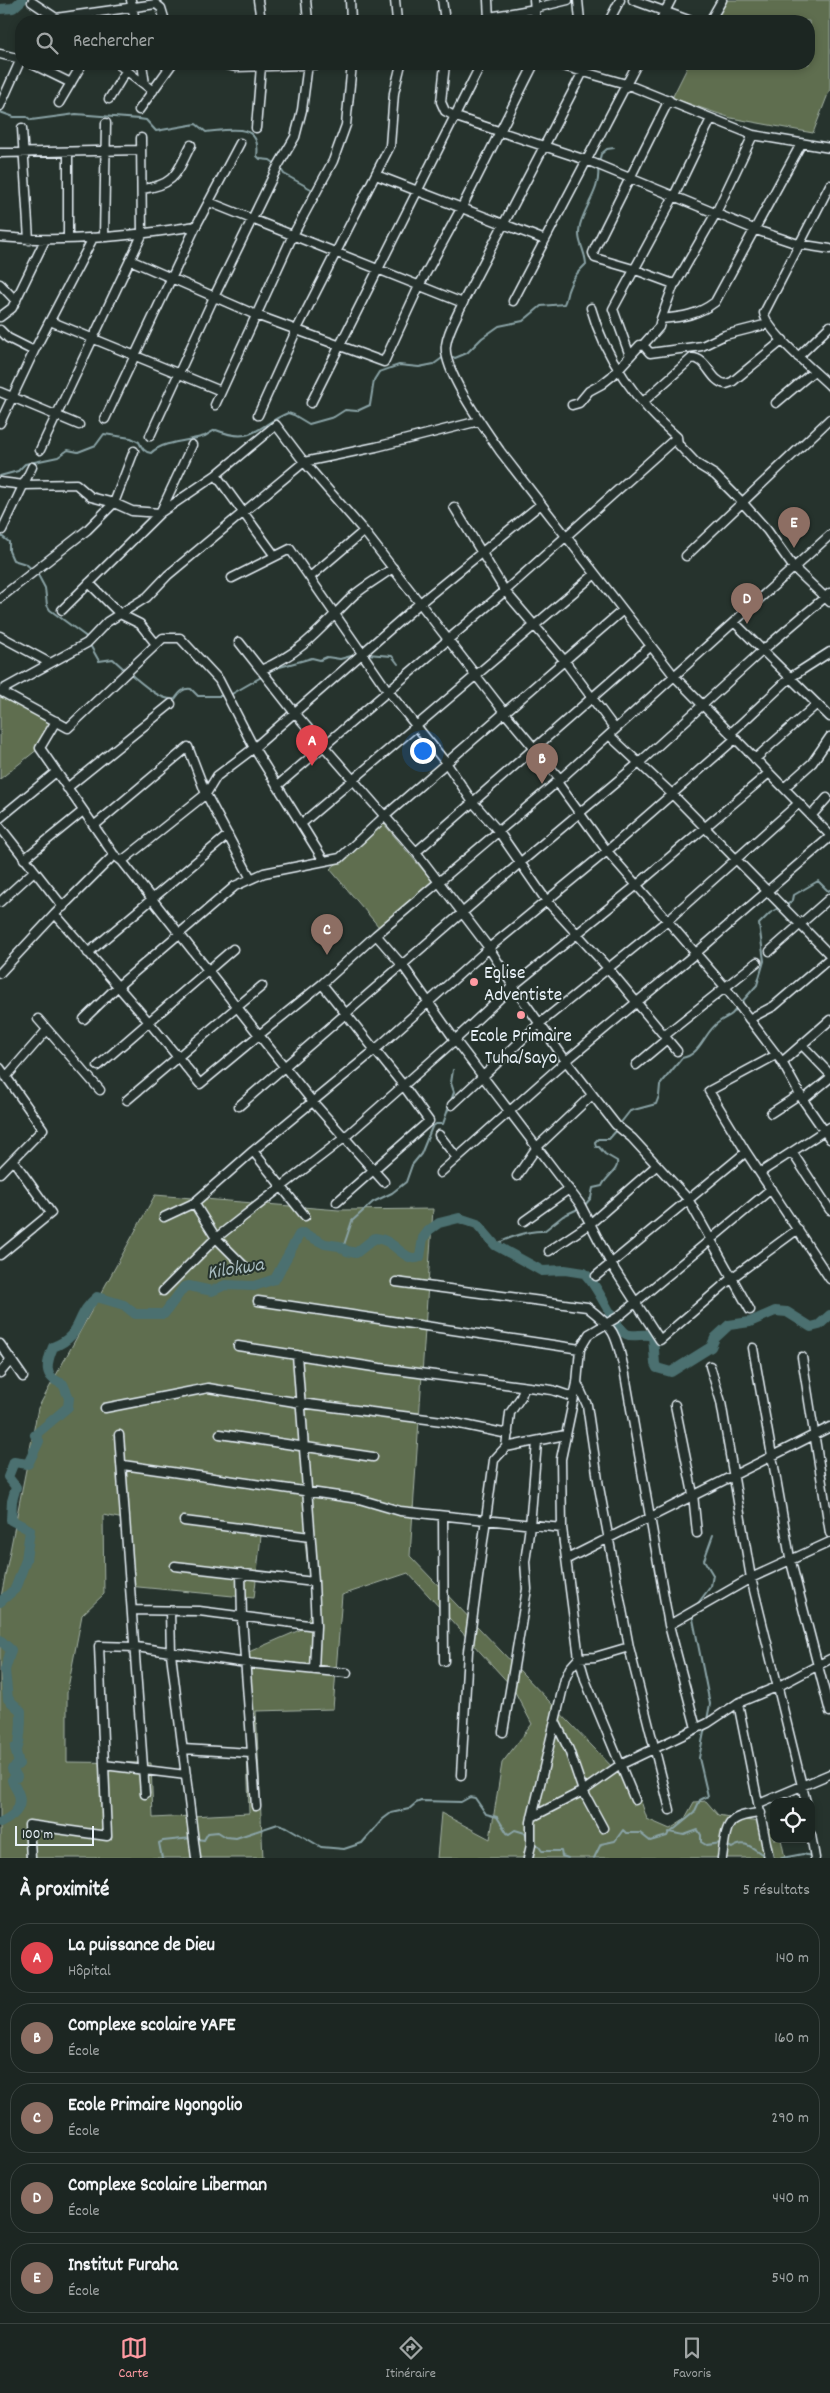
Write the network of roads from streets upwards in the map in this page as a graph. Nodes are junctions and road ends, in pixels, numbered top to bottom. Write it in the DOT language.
graph roads {
  1 [pos="258,0"];
  2 [pos="306,0"];
  3 [pos="350,0"];
  4 [pos="395,0"];
  5 [pos="442,0"];
  6 [pos="488,0"];
  7 [pos="568,0"];
  8 [pos="578,0"];
  9 [pos="620,0"];
  10 [pos="634,0"];
  11 [pos="672,0"];
  12 [pos="722,0"];
  13 [pos="32,2"];
  14 [pos="132,4"];
  15 [pos="534,6"];
  16 [pos="666,11"];
  17 [pos="50,15"];
  18 [pos="80,15"];
  19 [pos="163,15"];
  20 [pos="260,15"];
  21 [pos="307,15"];
  22 [pos="351,15"];
  23 [pos="396,15"];
  24 [pos="444,15"];
  25 [pos="489,15"];
  26 [pos="503,15"];
  27 [pos="579,15"];
  28 [pos="612,15"];
  29 [pos="664,15"];
  30 [pos="676,15"];
  31 [pos="713,15"];
  32 [pos="0,54"];
  33 [pos="15,58"];
  34 [pos="16,70"];
  35 [pos="44,70"];
  36 [pos="79,70"];
  37 [pos="143,70"];
  38 [pos="168,70"];
  39 [pos="261,70"];
  40 [pos="307,70"];
  41 [pos="351,70"];
  42 [pos="400,70"];
  43 [pos="445,70"];
  44 [pos="478,70"];
  45 [pos="531,70"];
  46 [pos="583,70"];
  47 [pos="594,70"];
  48 [pos="634,70"];
  49 [pos="126,71"];
  50 [pos="71,83"];
  51 [pos="145,84"];
  52 [pos="626,84"];
  53 [pos="154,91"];
  54 [pos="109,99"];
  55 [pos="669,100"];
  56 [pos="59,102"];
  57 [pos="0,106"];
  58 [pos="139,110"];
  59 [pos="456,116"];
  60 [pos="711,119"];
  61 [pos="106,123"];
  62 [pos="22,128"];
  63 [pos="256,128"];
  64 [pos="499,131"];
  65 [pos="753,134"];
  66 [pos="141,138"];
  67 [pos="191,144"];
  68 [pos="240,144"];
  69 [pos="801,144"];
  70 [pos="543,146"];
  71 [pos="830,148"];
  72 [pos="141,150"];
  73 [pos="105,151"];
  74 [pos="68,152"];
  75 [pos="0,153"];
  76 [pos="24,153"];
  77 [pos="586,160"];
  78 [pos="376,175"];
  79 [pos="629,179"];
  80 [pos="830,185"];
  81 [pos="142,189"];
  82 [pos="417,192"];
  83 [pos="673,198"];
  84 [pos="209,202"];
  85 [pos="462,207"];
  86 [pos="716,213"];
  87 [pos="254,218"];
  88 [pos="504,224"];
  89 [pos="196,226"];
  90 [pos="756,230"];
  91 [pos="142,234"];
  92 [pos="293,235"];
  93 [pos="0,237"];
  94 [pos="104,237"];
  95 [pos="68,238"];
  96 [pos="93,238"];
  97 [pos="29,240"];
  98 [pos="45,240"];
  99 [pos="545,240"];
  100 [pos="798,244"];
  101 [pos="830,249"];
  102 [pos="336,252"];
  103 [pos="130,260"];
  104 [pos="379,268"];
  105 [pos="633,269"];
  106 [pos="172,280"];
  107 [pos="0,284"];
  108 [pos="420,284"];
  109 [pos="674,284"];
  110 [pos="214,297"];
  111 [pos="16,301"];
  112 [pos="513,301"];
  113 [pos="463,303"];
  114 [pos="591,308"];
  115 [pos="256,315"];
  116 [pos="0,317"];
  117 [pos="661,319"];
  118 [pos="50,321"];
  119 [pos="768,324"];
  120 [pos="830,326"];
  121 [pos="0,330"];
  122 [pos="296,331"];
  123 [pos="8,338"];
  124 [pos="94,339"];
  125 [pos="783,340"];
  126 [pos="0,344"];
  127 [pos="643,345"];
  128 [pos="340,346"];
  129 [pos="34,351"];
  130 [pos="630,356"];
  131 [pos="135,357"];
  132 [pos="798,357"];
  133 [pos="617,370"];
  134 [pos="814,371"];
  135 [pos="177,374"];
  136 [pos="828,382"];
  137 [pos="221,391"];
  138 [pos="0,392"];
  139 [pos="12,398"];
  140 [pos="644,402"];
  141 [pos="311,403"];
  142 [pos="776,403"];
  143 [pos="215,405"];
  144 [pos="572,405"];
  145 [pos="258,415"];
  146 [pos="55,416"];
  147 [pos="105,419"];
  148 [pos="830,419"];
  149 [pos="479,421"];
  150 [pos="0,423"];
  151 [pos="79,425"];
  152 [pos="150,436"];
  153 [pos="677,437"];
  154 [pos="192,445"];
  155 [pos="40,450"];
  156 [pos="134,451"];
  157 [pos="304,462"];
  158 [pos="32,467"];
  159 [pos="216,475"];
  160 [pos="0,482"];
  161 [pos="24,485"];
  162 [pos="742,501"];
  163 [pos="114,503"];
  164 [pos="541,504"];
  165 [pos="454,507"];
  166 [pos="244,512"];
  167 [pos="160,513"];
  168 [pos="2,530"];
  169 [pos="364,530"];
  170 [pos="830,535"];
  171 [pos="567,537"];
  172 [pos="480,552"];
  173 [pos="275,556"];
  174 [pos="686,556"];
  175 [pos="392,568"];
  176 [pos="794,568"];
  177 [pos="595,574"];
  178 [pos="310,577"];
  179 [pos="232,578"];
  180 [pos="89,583"];
  181 [pos="505,591"];
  182 [pos="0,598"];
  183 [pos="828,598"];
  184 [pos="420,603"];
  185 [pos="62,610"];
  186 [pos="623,610"];
  187 [pos="120,614"];
  188 [pos="335,615"];
  189 [pos="735,623"];
  190 [pos="535,625"];
  191 [pos="0,636"];
  192 [pos="449,639"];
  193 [pos="239,642"];
  194 [pos="156,644"];
  195 [pos="652,646"];
  196 [pos="763,650"];
  197 [pos="830,652"];
  198 [pos="362,653"];
  199 [pos="564,660"];
  200 [pos="50,664"];
  201 [pos="263,673"];
  202 [pos="475,674"];
  203 [pos="675,677"];
  204 [pos="791,677"];
  205 [pos="0,691"];
  206 [pos="388,692"];
  207 [pos="592,699"];
  208 [pos="171,704"];
  209 [pos="817,704"];
  210 [pos="702,707"];
  211 [pos="294,712"];
  212 [pos="505,713"];
  213 [pos="830,717"];
  214 [pos="56,721"];
  215 [pos="416,727"];
  216 [pos="615,729"];
  217 [pos="609,735"];
  218 [pos="733,736"];
  219 [pos="830,737"];
  220 [pos="324,745"];
  221 [pos="534,747"];
  222 [pos="254,748"];
  223 [pos="755,759"];
  224 [pos="447,764"];
  225 [pos="639,764"];
  226 [pos="56,772"];
  227 [pos="769,773"];
  228 [pos="355,780"];
  229 [pos="559,781"];
  230 [pos="277,786"];
  231 [pos="67,788"];
  232 [pos="784,788"];
  233 [pos="206,794"];
  234 [pos="672,795"];
  235 [pos="827,798"];
  236 [pos="472,801"];
  237 [pos="799,804"];
  238 [pos="82,812"];
  239 [pos="581,814"];
  240 [pos="385,816"];
  241 [pos="811,816"];
  242 [pos="0,818"];
  243 [pos="301,824"];
  244 [pos="95,826"];
  245 [pos="0,827"];
  246 [pos="704,827"];
  247 [pos="499,832"];
  248 [pos="228,835"];
  249 [pos="830,836"];
  250 [pos="607,851"];
  251 [pos="416,852"];
  252 [pos="114,855"];
  253 [pos="24,859"];
  254 [pos="736,860"];
  255 [pos="122,861"];
  256 [pos="324,861"];
  257 [pos="521,862"];
  258 [pos="33,872"];
  259 [pos="250,877"];
  260 [pos="440,883"];
  261 [pos="637,885"];
  262 [pos="768,891"];
  263 [pos="830,898"];
  264 [pos="152,899"];
  265 [pos="546,900"];
  266 [pos="0,902"];
  267 [pos="62,907"];
  268 [pos="55,914"];
  269 [pos="463,914"];
  270 [pos="668,920"];
  271 [pos="800,927"];
  272 [pos="180,933"];
  273 [pos="577,933"];
  274 [pos="376,935"];
  275 [pos="489,948"];
  276 [pos="233,949"];
  277 [pos="770,951"];
  278 [pos="88,953"];
  279 [pos="696,954"];
  280 [pos="830,956"];
  281 [pos="757,962"];
  282 [pos="402,966"];
  283 [pos="608,968"];
  284 [pos="207,970"];
  285 [pos="0,973"];
  286 [pos="322,984"];
  287 [pos="262,986"];
  288 [pos="513,986"];
  289 [pos="117,987"];
  290 [pos="725,987"];
  291 [pos="430,1002"];
  292 [pos="637,1003"];
  293 [pos="236,1006"];
  294 [pos="345,1014"];
  295 [pos="38,1019"];
  296 [pos="84,1019"];
  297 [pos="749,1019"];
  298 [pos="830,1020"];
  299 [pos="148,1021"];
  300 [pos="539,1024"];
  301 [pos="47,1030"];
  302 [pos="259,1035"];
  303 [pos="665,1037"];
  304 [pos="455,1040"];
  305 [pos="802,1045"];
  306 [pos="375,1050"];
  307 [pos="677,1051"];
  308 [pos="776,1055"];
  309 [pos="177,1056"];
  310 [pos="566,1061"];
  311 [pos="782,1062"];
  312 [pos="636,1065"];
  313 [pos="98,1066"];
  314 [pos="286,1066"];
  315 [pos="0,1068"];
  316 [pos="830,1076"];
  317 [pos="6,1077"];
  318 [pos="484,1077"];
  319 [pos="403,1085"];
  320 [pos="100,1090"];
  321 [pos="592,1094"];
  322 [pos="801,1097"];
  323 [pos="127,1100"];
  324 [pos="312,1101"];
  325 [pos="452,1105"];
  326 [pos="239,1106"];
  327 [pos="510,1111"];
  328 [pos="770,1113"];
  329 [pos="828,1129"];
  330 [pos="438,1135"];
  331 [pos="344,1138"];
  332 [pos="830,1138"];
  333 [pos="537,1147"];
  334 [pos="253,1151"];
  335 [pos="746,1152"];
  336 [pos="792,1152"];
  337 [pos="457,1158"];
  338 [pos="12,1160"];
  339 [pos="656,1166"];
  340 [pos="372,1170"];
  341 [pos="761,1172"];
  342 [pos="0,1173"];
  343 [pos="440,1173"];
  344 [pos="517,1176"];
  345 [pos="384,1182"];
  346 [pos="280,1186"];
  347 [pos="569,1189"];
  348 [pos="771,1189"];
  349 [pos="688,1199"];
  350 [pos="337,1202"];
  351 [pos="194,1203"];
  352 [pos="830,1210"];
  353 [pos="305,1216"];
  354 [pos="164,1217"];
  355 [pos="524,1221"];
  356 [pos="590,1223"];
  357 [pos="798,1229"];
  358 [pos="216,1238"];
  359 [pos="710,1238"];
  360 [pos="549,1251"];
  361 [pos="0,1255"];
  362 [pos="611,1264"];
  363 [pos="247,1269"];
  364 [pos="596,1276"];
  365 [pos="733,1278"];
  366 [pos="830,1279"];
  367 [pos="396,1282"];
  368 [pos="163,1291"];
  369 [pos="258,1301"];
  370 [pos="636,1302"];
  371 [pos="750,1310"];
  372 [pos="613,1320"];
  373 [pos="0,1344"];
  374 [pos="238,1346"];
  375 [pos="753,1348"];
  376 [pos="580,1349"];
  377 [pos="297,1355"];
  378 [pos="802,1358"];
  379 [pos="12,1360"];
  380 [pos="710,1366"];
  381 [pos="0,1373"];
  382 [pos="23,1377"];
  383 [pos="577,1383"];
  384 [pos="524,1387"];
  385 [pos="573,1397"];
  386 [pos="301,1403"];
  387 [pos="675,1405"];
  388 [pos="105,1408"];
  389 [pos="830,1427"];
  390 [pos="220,1434"];
  391 [pos="508,1434"];
  392 [pos="119,1435"];
  393 [pos="565,1435"];
  394 [pos="814,1435"];
  395 [pos="537,1442"];
  396 [pos="304,1446"];
  397 [pos="506,1447"];
  398 [pos="773,1457"];
  399 [pos="374,1458"];
  400 [pos="122,1465"];
  401 [pos="732,1476"];
  402 [pos="308,1492"];
  403 [pos="692,1494"];
  404 [pos="443,1516"];
  405 [pos="652,1517"];
  406 [pos="184,1521"];
  407 [pos="485,1521"];
  408 [pos="530,1526"];
  409 [pos="562,1528"];
  410 [pos="698,1533"];
  411 [pos="830,1533"];
  412 [pos="310,1537"];
  413 [pos="609,1538"];
  414 [pos="830,1542"];
  415 [pos="790,1558"];
  416 [pos="567,1559"];
  417 [pos="175,1566"];
  418 [pos="242,1573"];
  419 [pos="751,1578"];
  420 [pos="314,1582"];
  421 [pos="133,1610"];
  422 [pos="170,1611"];
  423 [pos="242,1618"];
  424 [pos="669,1624"];
  425 [pos="316,1626"];
  426 [pos="136,1647"];
  427 [pos="629,1647"];
  428 [pos="171,1654"];
  429 [pos="579,1658"];
  430 [pos="830,1659"];
  431 [pos="444,1661"];
  432 [pos="246,1663"];
  433 [pos="818,1665"];
  434 [pos="314,1670"];
  435 [pos="347,1673"];
  436 [pos="779,1686"];
  437 [pos="738,1703"];
  438 [pos="830,1712"];
  439 [pos="554,1721"];
  440 [pos="696,1728"];
  441 [pos="503,1732"];
  442 [pos="183,1749"];
  443 [pos="653,1749"];
  444 [pos="251,1753"];
  445 [pos="104,1765"];
  446 [pos="620,1765"];
  447 [pos="144,1770"];
  448 [pos="830,1774"];
  449 [pos="461,1775"];
  450 [pos="186,1776"];
  451 [pos="803,1785"];
  452 [pos="583,1791"];
  453 [pos="145,1794"];
  454 [pos="805,1798"];
  455 [pos="635,1800"];
  456 [pos="759,1804"];
  457 [pos="256,1806"];
  458 [pos="670,1810"];
  459 [pos="762,1814"];
  460 [pos="532,1817"];
  461 [pos="603,1828"];
  462 [pos="813,1843"];
  463 [pos="815,1856"];
  464 [pos="769,1857"];
  465 [pos="31,1858"];
  466 [pos="196,1858"];
  467 [pos="528,1858"];
  468 [pos="722,1858"];
  1 -- 20 [label="street"];
  2 -- 21 [label="street"];
  3 -- 22 [label="street"];
  4 -- 23 [label="street"];
  5 -- 24 [label="street"];
  6 -- 25 [label="street"];
  7 -- 15 [label="street"];
  8 -- 27 [label="street"];
  9 -- 28 [label="street"];
  10 -- 16 [label="street"];
  11 -- 16 [label="street"];
  12 -- 31 [label="street"];
  13 -- 17 [label="street"];
  14 -- 18 [label="street"];
  14 -- 19 [label="street"];
  15 -- 26 [label="street"];
  16 -- 29 [label="street"];
  16 -- 30 [label="street"];
  32 -- 33 [label="street"];
  34 -- 57 [label="street"];
  35 -- 50 [label="street"];
  36 -- 50 [label="street"];
  37 -- 51 [label="street"];
  38 -- 53 [label="street"];
  39 -- 63 [label="street"];
  40 -- 87 [label="street"];
  41 -- 92 [label="street"];
  42 -- 78 [label="street"];
  43 -- 59 [label="street"];
  44 -- 59 [label="street"];
  45 -- 64 [label="street"];
  46 -- 70 [label="street"];
  47 -- 52 [label="street"];
  48 -- 52 [label="street"];
  49 -- 51 [label="street"];
  49 -- 54 [label="street"];
  50 -- 56 [label="street"];
  51 -- 53 [label="street"];
  52 -- 55 [label="street"];
  52 -- 77 [label="street"];
  53 -- 58 [label="street"];
  55 -- 60 [label="street"];
  55 -- 79 [label="street"];
  59 -- 64 [label="street"];
  59 -- 82 [label="street"];
  60 -- 65 [label="street"];
  60 -- 83 [label="street"];
  61 -- 73 [label="street"];
  62 -- 76 [label="street"];
  64 -- 70 [label="street"];
  64 -- 85 [label="street"];
  65 -- 69 [label="street"];
  65 -- 86 [label="street"];
  66 -- 72 [label="street"];
  67 -- 81 [label="street"];
  68 -- 84 [label="street"];
  69 -- 71 [label="street"];
  69 -- 90 [label="street"];
  70 -- 77 [label="street"];
  70 -- 88 [label="street"];
  72 -- 73 [label="street"];
  72 -- 81 [label="street"];
  73 -- 74 [label="street"];
  73 -- 94 [label="street"];
  74 -- 76 [label="street"];
  74 -- 95 [label="street"];
  75 -- 76 [label="street"];
  76 -- 97 [label="street"];
  77 -- 79 [label="street"];
  77 -- 99 [label="street"];
  78 -- 82 [label="street"];
  78 -- 102 [label="street"];
  79 -- 83 [label="street"];
  79 -- 105 [label="street"];
  80 -- 100 [label="street"];
  81 -- 91 [label="street"];
  82 -- 85 [label="street"];
  82 -- 104 [label="street"];
  83 -- 86 [label="street"];
  83 -- 105 [label="street"];
  84 -- 87 [label="street"];
  84 -- 89 [label="street"];
  85 -- 88 [label="street"];
  85 -- 108 [label="street"];
  86 -- 90 [label="street"];
  86 -- 109 [label="street"];
  87 -- 92 [label="street"];
  87 -- 110 [label="street"];
  88 -- 99 [label="street"];
  88 -- 113 [label="street"];
  89 -- 91 [label="street"];
  89 -- 106 [label="street"];
  90 -- 100 [label="street"];
  90 -- 117 [label="street"];
  91 -- 94 [label="street"];
  91 -- 103 [label="street"];
  92 -- 102 [label="street"];
  92 -- 115 [label="street"];
  93 -- 97 [label="street"];
  94 -- 96 [label="street"];
  95 -- 96 [label="street"];
  95 -- 98 [label="street"];
  96 -- 118 [label="street"];
  97 -- 98 [label="street"];
  98 -- 111 [label="street"];
  99 -- 112 [label="street"];
  100 -- 101 [label="street"];
  100 -- 119 [label="street"];
  102 -- 104 [label="street"];
  102 -- 122 [label="street"];
  103 -- 106 [label="street"];
  103 -- 124 [label="street"];
  104 -- 108 [label="street"];
  104 -- 128 [label="street"];
  105 -- 109 [label="street"];
  105 -- 130 [label="street"];
  106 -- 110 [label="street"];
  106 -- 131 [label="street"];
  107 -- 111 [label="street"];
  108 -- 113 [label="street"];
  108 -- 128 [label="street"];
  109 -- 117 [label="street"];
  110 -- 115 [label="street"];
  110 -- 135 [label="street"];
  111 -- 116 [label="street"];
  113 -- 149 [label="street"];
  114 -- 133 [label="street"];
  115 -- 122 [label="street"];
  115 -- 137 [label="street"];
  117 -- 127 [label="street"];
  118 -- 124 [label="street"];
  118 -- 129 [label="street"];
  119 -- 125 [label="street"];
  119 -- 127 [label="street"];
  120 -- 132 [label="street"];
  121 -- 123 [label="street"];
  122 -- 128 [label="street"];
  122 -- 145 [label="street"];
  123 -- 126 [label="street"];
  123 -- 129 [label="street"];
  124 -- 131 [label="street"];
  124 -- 146 [label="street"];
  125 -- 132 [label="street"];
  125 -- 140 [label="street"];
  127 -- 130 [label="street"];
  128 -- 141 [label="street"];
  129 -- 139 [label="street"];
  130 -- 133 [label="street"];
  131 -- 135 [label="street"];
  131 -- 147 [label="street"];
  132 -- 134 [label="street"];
  133 -- 140 [label="street"];
  133 -- 144 [label="street"];
  134 -- 136 [label="street"];
  134 -- 142 [label="street"];
  135 -- 137 [label="street"];
  135 -- 152 [label="street"];
  137 -- 143 [label="street"];
  138 -- 139 [label="street"];
  139 -- 146 [label="street"];
  139 -- 150 [label="street"];
  140 -- 153 [label="street"];
  146 -- 151 [label="street"];
  146 -- 155 [label="street"];
  148 -- 162 [label="street"];
  149 -- 157 [label="street"];
  149 -- 164 [label="street"];
  153 -- 162 [label="street"];
  153 -- 171 [label="street"];
  154 -- 167 [label="street"];
  156 -- 163 [label="street"];
  157 -- 159 [label="street"];
  157 -- 166 [label="street"];
  157 -- 169 [label="street"];
  158 -- 161 [label="street"];
  159 -- 166 [label="street"];
  159 -- 167 [label="street"];
  160 -- 161 [label="street"];
  161 -- 163 [label="street"];
  161 -- 168 [label="street"];
  162 -- 174 [label="street"];
  162 -- 176 [label="street"];
  163 -- 167 [label="street"];
  163 -- 182 [label="street"];
  164 -- 171 [label="street"];
  164 -- 172 [label="street"];
  165 -- 172 [label="street"];
  166 -- 173 [label="street"];
  166 -- 187 [label="street"];
  167 -- 180 [label="street"];
  169 -- 175 [label="street"];
  169 -- 178 [label="street"];
  170 -- 176 [label="street"];
  171 -- 177 [label="street"];
  171 -- 181 [label="street"];
  172 -- 181 [label="street"];
  172 -- 184 [label="street"];
  173 -- 178 [label="street"];
  173 -- 179 [label="street"];
  175 -- 184 [label="street"];
  175 -- 188 [label="street"];
  176 -- 183 [label="street"];
  176 -- 189 [label="street"];
  177 -- 186 [label="street"];
  177 -- 190 [label="street"];
  178 -- 188 [label="street"];
  180 -- 185 [label="street"];
  180 -- 187 [label="street"];
  181 -- 190 [label="street"];
  181 -- 192 [label="street"];
  183 -- 196 [label="street"];
  184 -- 192 [label="street"];
  184 -- 198 [label="street"];
  186 -- 195 [label="street"];
  186 -- 199 [label="street"];
  187 -- 194 [label="street"];
  187 -- 200 [label="street"];
  188 -- 198 [label="street"];
  188 -- 201 [label="street"];
  189 -- 196 [label="street"];
  189 -- 203 [label="street"];
  190 -- 199 [label="street"];
  190 -- 202 [label="street"];
  191 -- 200 [label="street"];
  192 -- 202 [label="street"];
  192 -- 206 [label="street"];
  193 -- 201 [label="street"];
  194 -- 214 [label="street"];
  194 -- 222 [label="street"];
  195 -- 203 [label="street"];
  195 -- 207 [label="street"];
  196 -- 204 [label="street"];
  196 -- 210 [label="street"];
  197 -- 204 [label="street"];
  198 -- 206 [label="street"];
  198 -- 211 [label="street"];
  199 -- 207 [label="street"];
  199 -- 212 [label="street"];
  200 -- 205 [label="street"];
  201 -- 211 [label="street"];
  202 -- 212 [label="street"];
  202 -- 215 [label="street"];
  203 -- 210 [label="street"];
  203 -- 216 [label="street"];
  204 -- 209 [label="street"];
  204 -- 218 [label="street"];
  205 -- 214 [label="street"];
  206 -- 215 [label="street"];
  206 -- 220 [label="street"];
  207 -- 216 [label="street"];
  207 -- 221 [label="street"];
  208 -- 231 [label="street"];
  209 -- 213 [label="street"];
  209 -- 223 [label="street"];
  210 -- 218 [label="street"];
  210 -- 225 [label="street"];
  211 -- 220 [label="street"];
  211 -- 222 [label="street"];
  212 -- 221 [label="street"];
  212 -- 224 [label="street"];
  214 -- 226 [label="street"];
  215 -- 224 [label="street"];
  215 -- 228 [label="street"];
  216 -- 217 [label="street"];
  217 -- 225 [label="street"];
  217 -- 229 [label="street"];
  218 -- 223 [label="street"];
  218 -- 234 [label="street"];
  219 -- 232 [label="street"];
  220 -- 228 [label="street"];
  220 -- 230 [label="street"];
  221 -- 229 [label="street"];
  221 -- 236 [label="street"];
  222 -- 230 [label="street"];
  222 -- 233 [label="street"];
  223 -- 227 [label="street"];
  224 -- 236 [label="street"];
  224 -- 240 [label="street"];
  225 -- 234 [label="street"];
  225 -- 239 [label="street"];
  226 -- 231 [label="street"];
  226 -- 242 [label="street"];
  227 -- 232 [label="street"];
  227 -- 246 [label="street"];
  228 -- 240 [label="street"];
  228 -- 243 [label="street"];
  229 -- 239 [label="street"];
  229 -- 247 [label="street"];
  230 -- 243 [label="street"];
  231 -- 238 [label="street"];
  232 -- 237 [label="street"];
  233 -- 244 [label="street"];
  233 -- 248 [label="street"];
  233 -- 255 [label="street"];
  234 -- 246 [label="street"];
  234 -- 250 [label="street"];
  235 -- 241 [label="street"];
  236 -- 247 [label="street"];
  236 -- 251 [label="street"];
  237 -- 241 [label="street"];
  237 -- 254 [label="street"];
  238 -- 244 [label="street"];
  238 -- 253 [label="street"];
  239 -- 250 [label="street"];
  239 -- 257 [label="street"];
  240 -- 251 [label="street"];
  240 -- 256 [label="street"];
  241 -- 249 [label="street"];
  243 -- 256 [label="street"];
  244 -- 252 [label="street"];
  245 -- 253 [label="street"];
  246 -- 254 [label="street"];
  246 -- 261 [label="street"];
  247 -- 257 [label="street"];
  247 -- 260 [label="street"];
  248 -- 259 [label="street"];
  248 -- 264 [label="street"];
  249 -- 262 [label="street"];
  250 -- 261 [label="street"];
  250 -- 265 [label="street"];
  251 -- 260 [label="street"];
  252 -- 255 [label="street"];
  252 -- 267 [label="street"];
  253 -- 258 [label="street"];
  254 -- 262 [label="street"];
  254 -- 270 [label="street"];
  255 -- 264 [label="street"];
  256 -- 259 [label="street"];
  257 -- 265 [label="street"];
  257 -- 269 [label="street"];
  258 -- 266 [label="street"];
  258 -- 267 [label="street"];
  259 -- 272 [label="street"];
  260 -- 269 [label="street"];
  260 -- 274 [label="street"];
  261 -- 270 [label="street"];
  261 -- 273 [label="street"];
  262 -- 271 [label="street"];
  262 -- 279 [label="street"];
  263 -- 271 [label="street"];
  264 -- 272 [label="street"];
  264 -- 278 [label="street"];
  265 -- 273 [label="street"];
  265 -- 275 [label="street"];
  267 -- 268 [label="street"];
  268 -- 278 [label="street"];
  268 -- 285 [label="street"];
  269 -- 275 [label="street"];
  269 -- 282 [label="street"];
  270 -- 279 [label="street"];
  270 -- 283 [label="street"];
  271 -- 277 [label="street"];
  271 -- 280 [label="street"];
  272 -- 284 [label="street"];
  272 -- 289 [label="street"];
  273 -- 283 [label="street"];
  273 -- 288 [label="street"];
  274 -- 282 [label="street"];
  274 -- 286 [label="street"];
  275 -- 288 [label="street"];
  275 -- 291 [label="street"];
  276 -- 284 [label="street"];
  278 -- 289 [label="street"];
  279 -- 290 [label="street"];
  279 -- 292 [label="street"];
  280 -- 297 [label="street"];
  281 -- 290 [label="street"];
  282 -- 291 [label="street"];
  282 -- 294 [label="street"];
  283 -- 292 [label="street"];
  283 -- 300 [label="street"];
  284 -- 293 [label="street"];
  284 -- 299 [label="street"];
  286 -- 294 [label="street"];
  286 -- 302 [label="street"];
  287 -- 293 [label="street"];
  288 -- 300 [label="street"];
  288 -- 304 [label="street"];
  289 -- 296 [label="street"];
  289 -- 299 [label="street"];
  290 -- 297 [label="street"];
  290 -- 303 [label="street"];
  291 -- 304 [label="street"];
  291 -- 306 [label="street"];
  292 -- 303 [label="street"];
  292 -- 310 [label="street"];
  293 -- 302 [label="street"];
  293 -- 309 [label="street"];
  294 -- 306 [label="street"];
  294 -- 314 [label="street"];
  295 -- 301 [label="street"];
  297 -- 308 [label="street"];
  298 -- 305 [label="street"];
  299 -- 309 [label="street"];
  299 -- 313 [label="street"];
  300 -- 310 [label="street"];
  300 -- 318 [label="street"];
  301 -- 317 [label="street"];
  301 -- 320 [label="street"];
  302 -- 309 [label="street"];
  302 -- 314 [label="street"];
  303 -- 307 [label="street"];
  303 -- 312 [label="street"];
  304 -- 318 [label="street"];
  304 -- 319 [label="street"];
  305 -- 311 [label="street"];
  305 -- 316 [label="street"];
  306 -- 319 [label="street"];
  306 -- 324 [label="street"];
  308 -- 311 [label="street"];
  308 -- 335 [label="street"];
  309 -- 323 [label="street"];
  310 -- 321 [label="street"];
  310 -- 327 [label="street"];
  311 -- 322 [label="street"];
  314 -- 324 [label="street"];
  314 -- 326 [label="street"];
  315 -- 317 [label="street"];
  316 -- 322 [label="street"];
  317 -- 338 [label="street"];
  318 -- 325 [label="street"];
  318 -- 327 [label="street"];
  319 -- 331 [label="street"];
  319 -- 340 [label="street"];
  321 -- 333 [label="street"];
  321 -- 339 [label="street"];
  322 -- 328 [label="street"];
  322 -- 329 [label="street"];
  324 -- 331 [label="street"];
  324 -- 334 [label="street"];
  327 -- 333 [label="street"];
  327 -- 337 [label="street"];
  329 -- 332 [label="street"];
  329 -- 336 [label="street"];
  330 -- 337 [label="street"];
  331 -- 340 [label="street"];
  331 -- 346 [label="street"];
  333 -- 344 [label="street"];
  333 -- 347 [label="street"];
  334 -- 346 [label="street"];
  334 -- 351 [label="street"];
  335 -- 341 [label="street"];
  335 -- 349 [label="street"];
  336 -- 341 [label="street"];
  336 -- 352 [label="street"];
  337 -- 343 [label="street"];
  338 -- 342 [label="street"];
  338 -- 361 [label="street"];
  339 -- 349 [label="street"];
  339 -- 356 [label="street"];
  340 -- 345 [label="street"];
  340 -- 350 [label="street"];
  341 -- 348 [label="street"];
  346 -- 353 [label="street"];
  346 -- 358 [label="street"];
  347 -- 355 [label="street"];
  347 -- 356 [label="street"];
  348 -- 357 [label="street"];
  348 -- 359 [label="street"];
  349 -- 359 [label="street"];
  349 -- 362 [label="street"];
  351 -- 354 [label="street"];
  351 -- 358 [label="street"];
  356 -- 360 [label="street"];
  356 -- 362 [label="street"];
  357 -- 365 [label="street"];
  357 -- 366 [label="street"];
  358 -- 363 [label="street"];
  358 -- 368 [label="street"];
  359 -- 365 [label="street"];
  359 -- 370 [label="street"];
  362 -- 364 [label="street"];
  362 -- 370 [label="street"];
  365 -- 370 [label="street"];
  365 -- 371 [label="street"];
  367 -- 372 [label="street"];
  369 -- 376 [label="street"];
  370 -- 372 [label="street"];
  372 -- 376 [label="street"];
  372 -- 405 [label="street"];
  373 -- 379 [label="street"];
  374 -- 377 [label="street"];
  375 -- 398 [label="street"];
  376 -- 383 [label="street"];
  377 -- 384 [label="street"];
  377 -- 386 [label="street"];
  378 -- 394 [label="street"];
  379 -- 381 [label="street"];
  379 -- 382 [label="street"];
  380 -- 401 [label="street"];
  383 -- 385 [label="street"];
  383 -- 413 [label="street"];
  384 -- 385 [label="street"];
  384 -- 391 [label="street"];
  385 -- 393 [label="street"];
  386 -- 388 [label="street"];
  386 -- 391 [label="street"];
  386 -- 396 [label="street"];
  387 -- 403 [label="street"];
  389 -- 394 [label="street"];
  390 -- 396 [label="street"];
  391 -- 397 [label="street"];
  392 -- 400 [label="street"];
  393 -- 395 [label="street"];
  393 -- 409 [label="street"];
  394 -- 398 [label="street"];
  394 -- 411 [label="street"];
  395 -- 397 [label="street"];
  395 -- 408 [label="street"];
  396 -- 399 [label="street"];
  396 -- 402 [label="street"];
  397 -- 407 [label="street"];
  398 -- 401 [label="street"];
  398 -- 415 [label="street"];
  400 -- 402 [label="street"];
  400 -- 421 [label="street"];
  401 -- 403 [label="street"];
  401 -- 419 [label="street"];
  402 -- 404 [label="street"];
  402 -- 412 [label="street"];
  403 -- 405 [label="street"];
  403 -- 410 [label="street"];
  404 -- 407 [label="street"];
  404 -- 431 [label="street"];
  405 -- 413 [label="street"];
  405 -- 424 [label="street"];
  406 -- 412 [label="street"];
  407 -- 408 [label="street"];
  407 -- 449 [label="street"];
  408 -- 409 [label="street"];
  408 -- 441 [label="street"];
  409 -- 416 [label="street"];
  412 -- 420 [label="street"];
  413 -- 416 [label="street"];
  413 -- 427 [label="street"];
  414 -- 415 [label="street"];
  415 -- 419 [label="street"];
  415 -- 433 [label="street"];
  416 -- 429 [label="street"];
  417 -- 418 [label="street"];
  418 -- 420 [label="street"];
  418 -- 423 [label="street"];
  419 -- 424 [label="street"];
  419 -- 436 [label="street"];
  420 -- 425 [label="street"];
  421 -- 422 [label="street"];
  421 -- 426 [label="street"];
  422 -- 423 [label="street"];
  422 -- 428 [label="street"];
  423 -- 425 [label="street"];
  423 -- 432 [label="street"];
  424 -- 440 [label="street"];
  425 -- 434 [label="street"];
  426 -- 428 [label="street"];
  426 -- 445 [label="street"];
  426 -- 447 [label="street"];
  427 -- 429 [label="street"];
  427 -- 443 [label="street"];
  428 -- 432 [label="street"];
  428 -- 442 [label="street"];
  429 -- 439 [label="street"];
  429 -- 446 [label="street"];
  430 -- 433 [label="street"];
  432 -- 434 [label="street"];
  432 -- 444 [label="street"];
  433 -- 436 [label="street"];
  433 -- 438 [label="street"];
  434 -- 435 [label="street"];
  436 -- 437 [label="street"];
  436 -- 451 [label="street"];
  437 -- 440 [label="street"];
  437 -- 456 [label="street"];
  439 -- 452 [label="street"];
  439 -- 460 [label="street"];
  440 -- 443 [label="street"];
  442 -- 444 [label="street"];
  442 -- 450 [label="street"];
  443 -- 446 [label="street"];
  443 -- 458 [label="street"];
  444 -- 457 [label="street"];
  445 -- 447 [label="street"];
  445 -- 465 [label="street"];
  446 -- 452 [label="street"];
  446 -- 455 [label="street"];
  447 -- 450 [label="street"];
  447 -- 453 [label="street"];
  448 -- 451 [label="street"];
  450 -- 466 [label="street"];
  451 -- 454 [label="street"];
  451 -- 456 [label="street"];
  452 -- 460 [label="street"];
  452 -- 461 [label="street"];
  456 -- 459 [label="street"];
  459 -- 464 [label="street"];
  459 -- 468 [label="street"];
  460 -- 467 [label="street"];
  462 -- 463 [label="street"];
}
